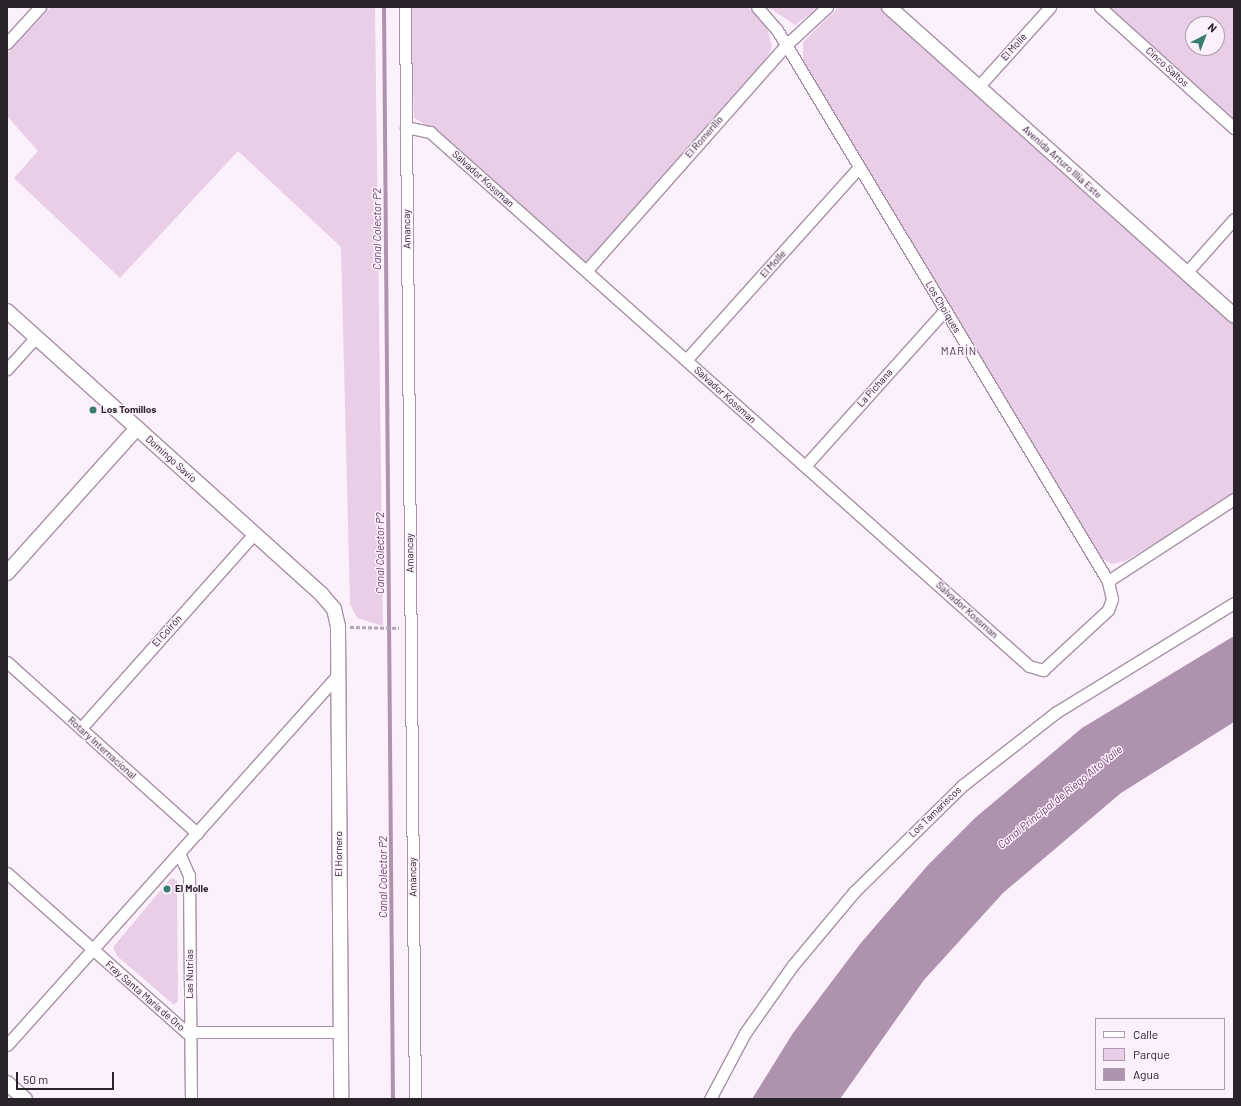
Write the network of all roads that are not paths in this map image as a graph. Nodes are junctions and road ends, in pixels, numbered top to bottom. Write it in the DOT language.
graph roads {
  1 [pos="40,7"];
  2 [pos="405,7"];
  3 [pos="757,7"];
  4 [pos="827,7"];
  5 [pos="889,7"];
  6 [pos="1050,7"];
  7 [pos="1100,7"];
  8 [pos="7,44"];
  9 [pos="786,45"];
  10 [pos="978,87"];
  11 [pos="406,127"];
  12 [pos="1234,128"];
  13 [pos="859,167"];
  14 [pos="1234,220"];
  15 [pos="586,271"];
  16 [pos="1186,273"];
  17 [pos="945,310"];
  18 [pos="7,312"];
  19 [pos="1234,316"];
  20 [pos="36,337"];
  21 [pos="686,360"];
  22 [pos="7,369"];
  23 [pos="137,428"];
  24 [pos="805,466"];
  25 [pos="1234,499"];
  26 [pos="254,534"];
  27 [pos="7,573"];
  28 [pos="1108,581"];
  29 [pos="1112,600"];
  30 [pos="1234,603"];
  31 [pos="334,609"];
  32 [pos="7,662"];
  33 [pos="338,676"];
  34 [pos="81,728"];
  35 [pos="197,833"];
  36 [pos="179,853"];
  37 [pos="7,873"];
  38 [pos="92,950"];
  39 [pos="341,1032"];
  40 [pos="190,1034"];
  41 [pos="7,1044"];
  42 [pos="7,1083"];
  43 [pos="25,1099"];
  44 [pos="191,1099"];
  45 [pos="341,1099"];
  46 [pos="415,1099"];
  47 [pos="710,1099"];
  1 -- 8 [label="street"];
  2 -- 11 [label="street, Amancay"];
  3 -- 9 [label="street, Los Choiques"];
  4 -- 9 [label="street, El Romerillo"];
  5 -- 10 [label="street, Avenida Arturo Illia Este"];
  6 -- 10 [label="street, El Molle"];
  7 -- 12 [label="street, Cinco Saltos"];
  9 -- 13 [label="street, Los Choiques"];
  9 -- 15 [label="street, El Romerillo"];
  10 -- 16 [label="street, Avenida Arturo Illia Este"];
  11 -- 15 [label="street, Salvador Kossman"];
  11 -- 46 [label="street, Amancay"];
  13 -- 17 [label="street, Los Choiques"];
  13 -- 21 [label="street, El Molle"];
  14 -- 16 [label="street"];
  15 -- 21 [label="street, Salvador Kossman"];
  16 -- 19 [label="street, Avenida Arturo Illia Este"];
  17 -- 24 [label="street, La Pichana"];
  17 -- 28 [label="street, Los Choiques"];
  18 -- 20 [label="street, Domingo Savio"];
  20 -- 22 [label="street"];
  20 -- 23 [label="street, Domingo Savio"];
  21 -- 24 [label="street, Salvador Kossman"];
  23 -- 26 [label="street, Domingo Savio"];
  23 -- 27 [label="street"];
  24 -- 29 [label="street, Salvador Kossman"];
  25 -- 28 [label="street"];
  26 -- 31 [label="street, Domingo Savio"];
  26 -- 34 [label="street, El Coirón"];
  28 -- 29 [label="street, Los Choiques"];
  30 -- 47 [label="street, Los Tamariscos"];
  31 -- 33 [label="street, El Hornero"];
  32 -- 34 [label="street, Rotary Internacional"];
  33 -- 35 [label="street"];
  33 -- 39 [label="street, El Hornero"];
  34 -- 35 [label="street, Rotary Internacional"];
  35 -- 36 [label="street"];
  36 -- 38 [label="street"];
  36 -- 40 [label="street, Las Nutrias"];
  37 -- 38 [label="street, Fray Santa María de Oro"];
  38 -- 40 [label="street, Fray Santa María de Oro"];
  38 -- 41 [label="street"];
  39 -- 40 [label="street, Fray Santa María de Oro"];
  39 -- 45 [label="street, El Hornero"];
  40 -- 44 [label="street, Las Nutrias"];
  42 -- 43 [label="street"];
}
